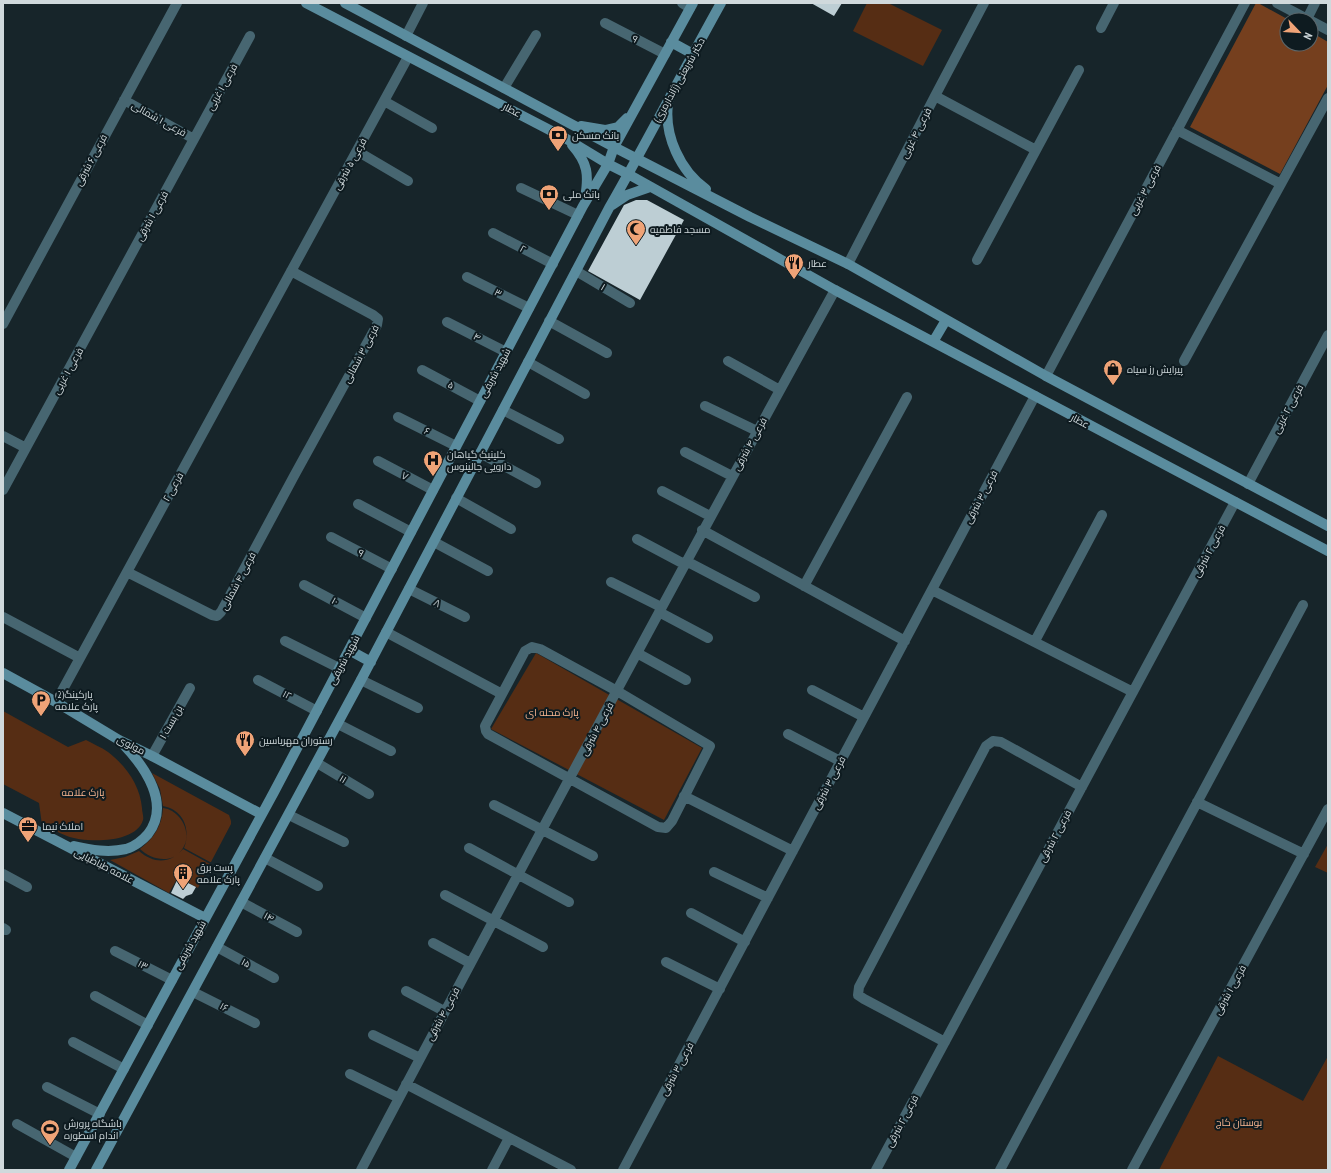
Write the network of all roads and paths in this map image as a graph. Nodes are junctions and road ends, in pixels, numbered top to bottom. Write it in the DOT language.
graph roads {
  1 [pos="177,3"];
  2 [pos="306,3"];
  3 [pos="345,3"];
  4 [pos="423,3"];
  5 [pos="721,3"];
  6 [pos="984,3"];
  7 [pos="1114,3"];
  8 [pos="1245,3"];
  9 [pos="1277,3"];
  10 [pos="688,5"];
  11 [pos="1294,12"];
  12 [pos="605,23"];
  13 [pos="1319,25"];
  14 [pos="1101,28"];
  15 [pos="1328,30"];
  16 [pos="536,35"];
  17 [pos="250,36"];
  18 [pos="406,36"];
  19 [pos="671,42"];
  20 [pos="665,54"];
  21 [pos="693,54"];
  22 [pos="408,57"];
  23 [pos="1079,70"];
  24 [pos="504,88"];
  25 [pos="935,96"];
  26 [pos="669,98"];
  27 [pos="1328,98"];
  28 [pos="124,100"];
  29 [pos="384,102"];
  30 [pos="634,112"];
  31 [pos="570,123"];
  32 [pos="432,128"];
  33 [pos="1177,130"];
  34 [pos="565,138"];
  35 [pos="194,139"];
  36 [pos="614,147"];
  37 [pos="1036,150"];
  38 [pos="356,151"];
  39 [pos="637,158"];
  40 [pos="608,164"];
  41 [pos="628,174"];
  42 [pos="408,181"];
  43 [pos="1281,184"];
  44 [pos="650,187"];
  45 [pos="521,188"];
  46 [pos="583,206"];
  47 [pos="609,208"];
  48 [pos="578,215"];
  49 [pos="750,217"];
  50 [pos="493,233"];
  51 [pos="976,260"];
  52 [pos="552,264"];
  53 [pos="848,264"];
  54 [pos="291,271"];
  55 [pos="576,271"];
  56 [pos="467,277"];
  57 [pos="835,290"];
  58 [pos="110,293"];
  59 [pos="630,303"];
  60 [pos="529,308"];
  61 [pos="4,319"];
  62 [pos="946,320"];
  63 [pos="549,321"];
  64 [pos="447,322"];
  65 [pos="1328,335"];
  66 [pos="933,342"];
  67 [pos="1325,347"];
  68 [pos="506,352"];
  69 [pos="607,353"];
  70 [pos="728,360"];
  71 [pos="1184,361"];
  72 [pos="528,362"];
  73 [pos="422,370"];
  74 [pos="1046,376"];
  75 [pos="780,390"];
  76 [pos="584,394"];
  77 [pos="1035,396"];
  78 [pos="908,397"];
  79 [pos="480,401"];
  80 [pos="705,406"];
  81 [pos="503,410"];
  82 [pos="398,417"];
  83 [pos="757,431"];
  84 [pos="3,436"];
  85 [pos="559,439"];
  86 [pos="456,446"];
  87 [pos="26,448"];
  88 [pos="684,452"];
  89 [pos="480,453"];
  90 [pos="378,461"];
  91 [pos="294,476"];
  92 [pos="732,476"];
  93 [pos="536,483"];
  94 [pos="1248,484"];
  95 [pos="3,490"];
  96 [pos="433,490"];
  97 [pos="662,491"];
  98 [pos="456,498"];
  99 [pos="1235,502"];
  100 [pos="358,504"];
  101 [pos="1102,515"];
  102 [pos="710,516"];
  103 [pos="1328,526"];
  104 [pos="511,529"];
  105 [pos="702,530"];
  106 [pos="411,532"];
  107 [pos="331,537"];
  108 [pos="637,539"];
  109 [pos="434,542"];
  110 [pos="1328,551"];
  111 [pos="685,562"];
  112 [pos="392,569"];
  113 [pos="488,571"];
  114 [pos="127,572"];
  115 [pos="611,582"];
  116 [pos="304,585"];
  117 [pos="804,586"];
  118 [pos="409,589"];
  119 [pos="932,590"];
  120 [pos="755,597"];
  121 [pos="1303,605"];
  122 [pos="660,610"];
  123 [pos="3,617"];
  124 [pos="465,617"];
  125 [pos="366,618"];
  126 [pos="386,632"];
  127 [pos="708,638"];
  128 [pos="286,641"];
  129 [pos="905,641"];
  130 [pos="1035,642"];
  131 [pos="349,650"];
  132 [pos="637,653"];
  133 [pos="80,658"];
  134 [pos="371,662"];
  135 [pos="339,668"];
  136 [pos="3,673"];
  137 [pos="258,680"];
  138 [pos="361,680"];
  139 [pos="686,680"];
  140 [pos="190,688"];
  141 [pos="812,690"];
  142 [pos="617,691"];
  143 [pos="1133,692"];
  144 [pos="502,694"];
  145 [pos="56,702"];
  146 [pos="418,708"];
  147 [pos="317,711"];
  148 [pos="864,717"];
  149 [pos="338,724"];
  150 [pos="788,734"];
  151 [pos="119,739"];
  152 [pos="391,751"];
  153 [pos="152,756"];
  154 [pos="840,761"];
  155 [pos="317,763"];
  156 [pos="570,778"];
  157 [pos="1082,787"];
  158 [pos="369,794"];
  159 [pos="684,796"];
  160 [pos="1197,802"];
  161 [pos="494,805"];
  162 [pos="1328,809"];
  163 [pos="3,813"];
  164 [pos="262,814"];
  165 [pos="289,815"];
  166 [pos="542,830"];
  167 [pos="344,842"];
  168 [pos="60,843"];
  169 [pos="469,848"];
  170 [pos="793,851"];
  171 [pos="1304,854"];
  172 [pos="593,856"];
  173 [pos="265,858"];
  174 [pos="714,872"];
  175 [pos="3,874"];
  176 [pos="518,874"];
  177 [pos="318,886"];
  178 [pos="27,887"];
  179 [pos="445,895"];
  180 [pos="768,898"];
  181 [pos="242,902"];
  182 [pos="569,902"];
  183 [pos="691,913"];
  184 [pos="205,918"];
  185 [pos="493,920"];
  186 [pos="297,932"];
  187 [pos="745,942"];
  188 [pos="433,943"];
  189 [pos="217,947"];
  190 [pos="543,947"];
  191 [pos="115,951"];
  192 [pos="666,962"];
  193 [pos="470,963"];
  194 [pos="274,978"];
  195 [pos="172,980"];
  196 [pos="720,989"];
  197 [pos="406,991"];
  198 [pos="193,992"];
  199 [pos="95,996"];
  200 [pos="444,1012"];
  201 [pos="255,1023"];
  202 [pos="148,1024"];
  203 [pos="373,1034"];
  204 [pos="73,1042"];
  205 [pos="945,1042"];
  206 [pos="420,1058"];
  207 [pos="124,1069"];
  208 [pos="350,1074"];
  209 [pos="406,1084"];
  210 [pos="47,1087"];
  211 [pos="399,1098"];
  212 [pos="100,1114"];
  213 [pos="17,1124"];
  214 [pos="509,1138"];
  215 [pos="73,1164"];
  216 [pos="96,1170"];
  217 [pos="361,1170"];
  218 [pos="492,1170"];
  219 [pos="570,1170"];
  220 [pos="623,1170"];
  221 [pos="876,1170"];
  222 [pos="1000,1170"];
  223 [pos="1132,1170"];
  1 -- 28 [label="street, فرعی ۶ شرقی"];
  2 -- 22 [label="main road, عطار"];
  3 -- 18 [label="main road, عطار"];
  4 -- 18 [label="street"];
  5 -- 21 [label="main road, دکتر شریعتی (ژاندارمری)"];
  6 -- 25 [label="street, فرعی ۴ غربی"];
  7 -- 14 [label="street"];
  8 -- 33 [label="street, فرعی ۳ غربی"];
  9 -- 11 [label="street"];
  10 -- 19 [label="main road"];
  12 -- 20 [label="street, ۹"];
  13 -- 15 [label="street"];
  16 -- 24 [label="street"];
  17 -- 35 [label="street, فرعی ۱ غربی"];
  18 -- 24 [label="main road, عطار"];
  19 -- 20 [label="main road"];
  19 -- 21 [label="main road"];
  20 -- 30 [label="main road"];
  21 -- 26 [label="main road, دکتر شریعتی (ژاندارمری)"];
  22 -- 29 [label="street, فرعی ۵ شرقی"];
  22 -- 34 [label="main road, عطار"];
  23 -- 37 [label="street"];
  24 -- 31 [label="main road, عطار"];
  25 -- 37 [label="street"];
  25 -- 53 [label="street, فرعی ۴ غربی"];
  26 -- 39 [label="main road, دکتر شریعتی (ژاندارمری)"];
  26 -- 49 [label="main road"];
  27 -- 43 [label="street"];
  28 -- 35 [label="street, فرعی ۱ شمالی"];
  28 -- 61 [label="street, فرعی ۶ شرقی"];
  29 -- 32 [label="street"];
  29 -- 38 [label="street, فرعی ۵ شرقی"];
  30 -- 31 [label="main road"];
  30 -- 36 [label="main road"];
  31 -- 36 [label="main road, عطار"];
  33 -- 43 [label="street"];
  33 -- 74 [label="street, فرعی ۳ غربی"];
  34 -- 40 [label="main road, عطار"];
  34 -- 46 [label="main road"];
  35 -- 58 [label="street, فرعی ۱ شرقی"];
  36 -- 39 [label="main road, عطار"];
  36 -- 40 [label="main road, شهید شریفی"];
  37 -- 51 [label="street"];
  38 -- 42 [label="street"];
  38 -- 54 [label="street, فرعی ۵ شرقی"];
  39 -- 41 [label="main road, دکتر شریعتی (ژاندارمری)"];
  39 -- 49 [label="main road, عطار"];
  40 -- 41 [label="main road, عطار"];
  40 -- 46 [label="main road, شهید شریفی"];
  41 -- 44 [label="main road, عطار"];
  41 -- 47 [label="main road"];
  43 -- 71 [label="street"];
  44 -- 47 [label="main road"];
  44 -- 57 [label="main road, عطار"];
  45 -- 48 [label="street"];
  46 -- 48 [label="main road, شهید شریفی"];
  47 -- 55 [label="main road"];
  48 -- 52 [label="main road, شهید شریفی"];
  49 -- 53 [label="main road, عطار"];
  50 -- 52 [label="street, ۲"];
  52 -- 60 [label="main road, شهید شریفی"];
  53 -- 62 [label="main road, عطار"];
  54 -- 91 [label="street, فرعی ۳ شمالی"];
  54 -- 114 [label="street, فرعی ۲"];
  55 -- 59 [label="street, ۱"];
  55 -- 63 [label="main road"];
  56 -- 60 [label="street, ۳"];
  57 -- 66 [label="main road, عطار"];
  57 -- 75 [label="street, فرعی ۴ شرقی"];
  58 -- 87 [label="street, فرعی ۱ غربی"];
  60 -- 68 [label="main road, شهید شریفی"];
  62 -- 66 [label="main road"];
  62 -- 74 [label="main road, عطار"];
  63 -- 69 [label="street"];
  63 -- 72 [label="main road"];
  64 -- 68 [label="street, ۴"];
  65 -- 67 [label="street, فرعی ۲ غربی"];
  66 -- 77 [label="main road, عطار"];
  67 -- 94 [label="street, فرعی ۲ غربی"];
  68 -- 79 [label="main road, شهید شریفی"];
  70 -- 75 [label="street"];
  72 -- 76 [label="street"];
  72 -- 81 [label="main road"];
  73 -- 79 [label="street, ۵"];
  74 -- 94 [label="main road, عطار"];
  75 -- 83 [label="street, فرعی ۴ شرقی"];
  77 -- 99 [label="main road, عطار"];
  77 -- 119 [label="street, فرعی ۳ شرقی"];
  78 -- 117 [label="street"];
  79 -- 86 [label="main road, شهید شریفی"];
  80 -- 83 [label="street"];
  81 -- 85 [label="street"];
  81 -- 89 [label="main road"];
  82 -- 86 [label="street, ۶"];
  83 -- 92 [label="street, فرعی ۴ شرقی"];
  84 -- 87 [label="street"];
  86 -- 96 [label="main road, شهید شریفی"];
  87 -- 95 [label="street"];
  88 -- 92 [label="street"];
  89 -- 93 [label="street"];
  89 -- 98 [label="main road"];
  90 -- 96 [label="street, ۷"];
  91 -- 114 [label="street, فرعی ۴ شمالی"];
  92 -- 102 [label="street, فرعی ۴ شرقی"];
  94 -- 103 [label="main road, عطار"];
  96 -- 106 [label="main road, شهید شریفی"];
  97 -- 102 [label="street"];
  98 -- 104 [label="street"];
  98 -- 109 [label="main road"];
  99 -- 110 [label="main road, عطار"];
  99 -- 143 [label="street, فرعی ۲ شرقی"];
  100 -- 106 [label="street"];
  101 -- 130 [label="street"];
  102 -- 105 [label="street, فرعی ۴ شرقی"];
  105 -- 111 [label="street, فرعی ۴ شرقی"];
  105 -- 117 [label="street"];
  106 -- 112 [label="main road, شهید شریفی"];
  107 -- 112 [label="street, ۹"];
  108 -- 111 [label="street"];
  109 -- 113 [label="street"];
  109 -- 118 [label="main road"];
  111 -- 120 [label="street"];
  111 -- 122 [label="street, فرعی ۴ شرقی"];
  112 -- 125 [label="main road, شهید شریفی"];
  114 -- 133 [label="street, فرعی ۲"];
  115 -- 122 [label="street"];
  116 -- 125 [label="street, ۱۰"];
  117 -- 129 [label="street"];
  118 -- 124 [label="street, ۸"];
  118 -- 126 [label="main road"];
  119 -- 129 [label="street, فرعی ۳ شرقی"];
  119 -- 130 [label="street"];
  121 -- 160 [label="street"];
  122 -- 127 [label="street"];
  122 -- 132 [label="street, فرعی ۴ شرقی"];
  123 -- 133 [label="street"];
  125 -- 131 [label="main road, شهید شریفی"];
  126 -- 134 [label="main road"];
  126 -- 144 [label="street"];
  128 -- 135 [label="street"];
  129 -- 148 [label="street, فرعی ۳ شرقی"];
  130 -- 143 [label="street"];
  131 -- 134 [label="main road"];
  131 -- 135 [label="main road, شهید شریفی"];
  132 -- 139 [label="street"];
  132 -- 142 [label="street, فرعی ۴ شرقی"];
  133 -- 145 [label="street, فرعی ۲"];
  134 -- 138 [label="main road"];
  135 -- 147 [label="main road, شهید شریفی"];
  136 -- 145 [label="main road, مولوی"];
  137 -- 147 [label="street, ۱۲"];
  138 -- 146 [label="street"];
  138 -- 149 [label="main road"];
  140 -- 153 [label="street, بن بست ۱"];
  141 -- 148 [label="street"];
  142 -- 144 [label="street"];
  142 -- 156 [label="street, فرعی ۴ شرقی"];
  142 -- 159 [label="street"];
  143 -- 157 [label="street, فرعی ۲ شرقی"];
  144 -- 156 [label="street"];
  145 -- 151 [label="main road, مولوی"];
  147 -- 164 [label="main road, شهید شریفی"];
  148 -- 154 [label="street, فرعی ۳ شرقی"];
  149 -- 152 [label="street"];
  149 -- 155 [label="main road"];
  150 -- 154 [label="street"];
  151 -- 153 [label="main road, مولوی"];
  151 -- 168 [label="main road"];
  153 -- 164 [label="main road, مولوی"];
  154 -- 170 [label="street, فرعی ۳ شرقی"];
  155 -- 158 [label="street, ۱۱"];
  155 -- 165 [label="main road"];
  156 -- 159 [label="street"];
  156 -- 166 [label="street, فرعی ۴ شرقی"];
  157 -- 205 [label="street, فرعی ۲ شرقی"];
  157 -- 205 [label="street"];
  159 -- 170 [label="street"];
  160 -- 171 [label="street"];
  160 -- 222 [label="street"];
  161 -- 166 [label="street"];
  162 -- 171 [label="street, فرعی ۱ شرقی"];
  163 -- 168 [label="main road, علامه طباطبایی"];
  164 -- 184 [label="main road, شهید شریفی"];
  165 -- 167 [label="street"];
  165 -- 173 [label="main road"];
  166 -- 172 [label="street"];
  166 -- 176 [label="street, فرعی ۴ شرقی"];
  168 -- 184 [label="main road, علامه طباطبایی"];
  169 -- 176 [label="street"];
  170 -- 180 [label="street, فرعی ۳ شرقی"];
  171 -- 223 [label="street, فرعی ۱ شرقی"];
  173 -- 177 [label="street"];
  173 -- 181 [label="main road"];
  174 -- 180 [label="street"];
  175 -- 178 [label="street"];
  176 -- 182 [label="street"];
  176 -- 185 [label="street, فرعی ۴ شرقی"];
  179 -- 185 [label="street"];
  180 -- 187 [label="street, فرعی ۳ شرقی"];
  181 -- 186 [label="street, ۱۴"];
  181 -- 189 [label="main road"];
  183 -- 187 [label="street"];
  184 -- 195 [label="main road, شهید شریفی"];
  185 -- 190 [label="street"];
  185 -- 193 [label="street, فرعی ۴ شرقی"];
  187 -- 196 [label="street, فرعی ۳ شرقی"];
  188 -- 193 [label="street"];
  189 -- 194 [label="street, ۱۵"];
  189 -- 198 [label="main road"];
  191 -- 195 [label="street, ۱۳"];
  192 -- 196 [label="street"];
  193 -- 200 [label="street, فرعی ۴ شرقی"];
  195 -- 202 [label="main road, شهید شریفی"];
  196 -- 220 [label="street, فرعی ۳ شرقی"];
  197 -- 200 [label="street"];
  198 -- 201 [label="street, ۱۶"];
  198 -- 216 [label="main road"];
  199 -- 202 [label="street"];
  200 -- 206 [label="street, فرعی ۴ شرقی"];
  202 -- 207 [label="main road, شهید شریفی"];
  203 -- 206 [label="street"];
  204 -- 207 [label="street"];
  205 -- 221 [label="street, فرعی ۲ شرقی"];
  206 -- 209 [label="street, فرعی ۴ شرقی"];
  207 -- 212 [label="main road, شهید شریفی"];
  208 -- 211 [label="street"];
  209 -- 211 [label="street, فرعی ۴ شرقی"];
  209 -- 214 [label="street"];
  210 -- 212 [label="street"];
  211 -- 217 [label="street, فرعی ۴ شرقی"];
  212 -- 215 [label="main road, شهید شریفی"];
  213 -- 215 [label="street"];
  214 -- 218 [label="street"];
  214 -- 219 [label="street"];
}
